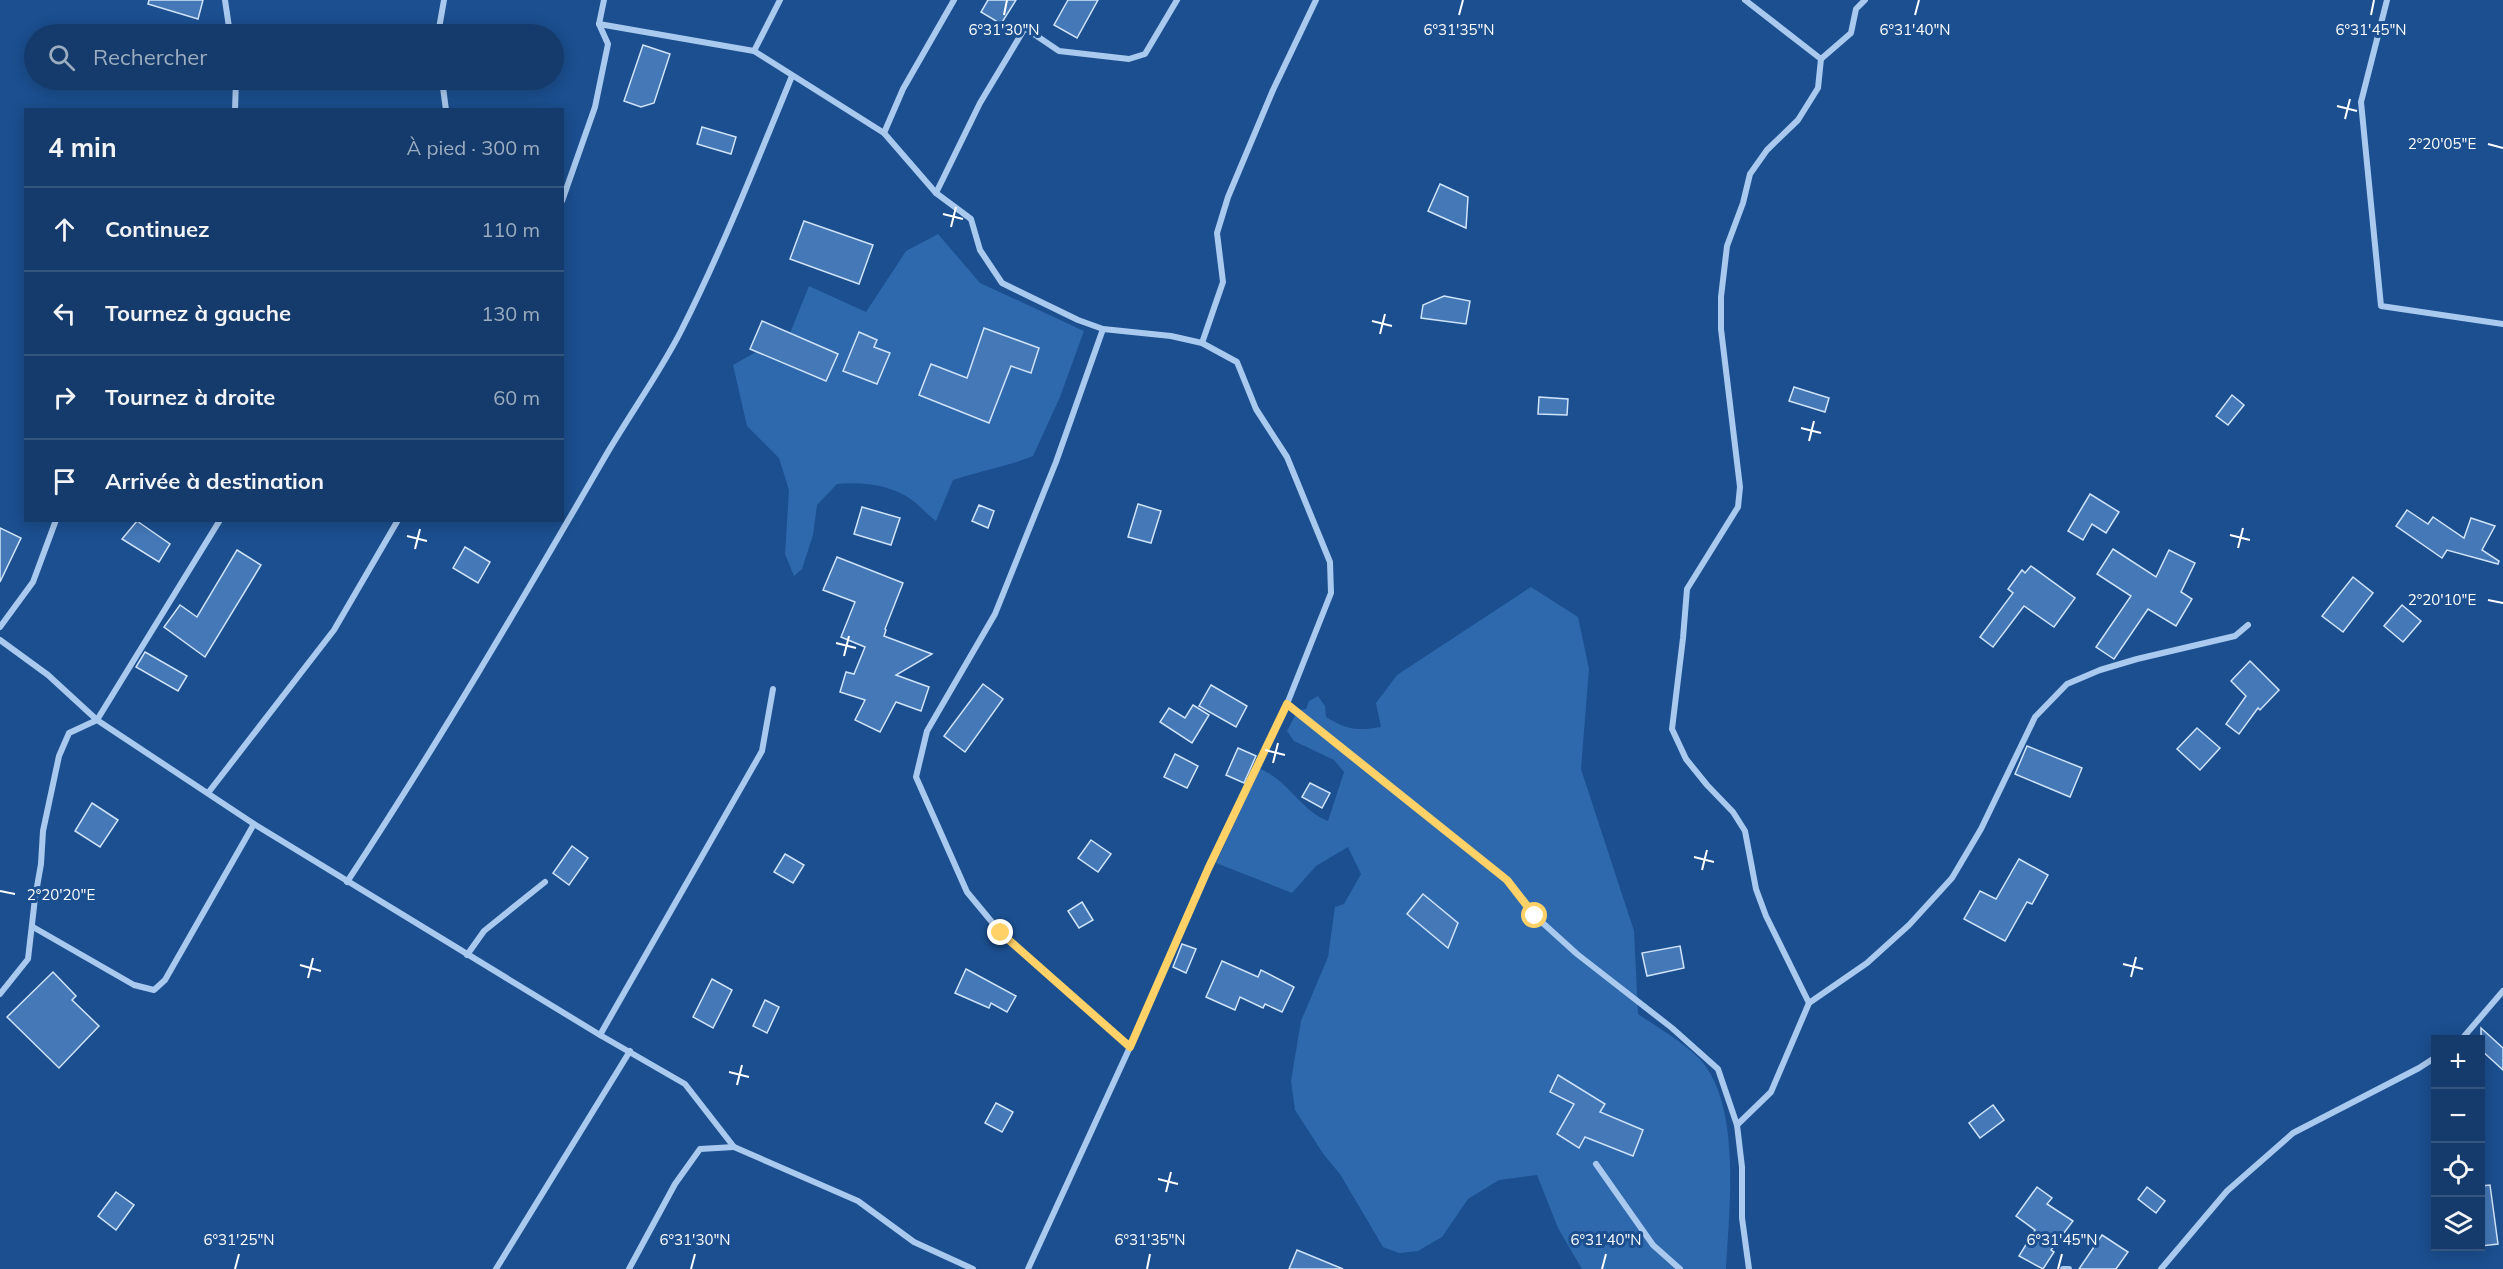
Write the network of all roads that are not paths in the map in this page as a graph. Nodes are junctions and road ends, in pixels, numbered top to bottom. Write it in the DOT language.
graph roads {
  1 [pos="225,0"];
  2 [pos="444,0"];
  3 [pos="604,0"];
  4 [pos="780,0"];
  5 [pos="954,0"];
  6 [pos="1177,0"];
  7 [pos="1316,0"];
  8 [pos="1744,0"];
  9 [pos="1865,0"];
  10 [pos="2387,0"];
  11 [pos="229,24"];
  12 [pos="440,24"];
  13 [pos="599,24"];
  14 [pos="754,51"];
  15 [pos="1821,59"];
  16 [pos="792,76"];
  17 [pos="236,90"];
  18 [pos="443,90"];
  19 [pos="235,108"];
  20 [pos="446,108"];
  21 [pos="884,133"];
  22 [pos="936,193"];
  23 [pos="564,195"];
  24 [pos="2503,324"];
  25 [pos="1103,329"];
  26 [pos="1202,344"];
  27 [pos="55,522"];
  28 [pos="219,522"];
  29 [pos="397,522"];
  30 [pos="2248,625"];
  31 [pos="0,627"];
  32 [pos="0,640"];
  33 [pos="773,689"];
  34 [pos="1287,704"];
  35 [pos="97,720"];
  36 [pos="208,793"];
  37 [pos="254,824"];
  38 [pos="346,882"];
  39 [pos="545,882"];
  40 [pos="33,927"];
  41 [pos="467,955"];
  42 [pos="2503,992"];
  43 [pos="0,994"];
  44 [pos="1809,1003"];
  45 [pos="600,1035"];
  46 [pos="2465,1035"];
  47 [pos="1130,1047"];
  48 [pos="630,1051"];
  49 [pos="2431,1060"];
  50 [pos="1737,1125"];
  51 [pos="734,1147"];
  52 [pos="1596,1164"];
  53 [pos="496,1269"];
  54 [pos="629,1269"];
  55 [pos="973,1269"];
  56 [pos="1028,1269"];
  57 [pos="1680,1269"];
  58 [pos="1749,1269"];
  59 [pos="2063,1269"];
  60 [pos="2069,1269"];
  61 [pos="2161,1269"];
  1 -- 11 [label="street"];
  2 -- 12 [label="street"];
  3 -- 13 [label="street"];
  4 -- 14 [label="street"];
  5 -- 21 [label="street"];
  6 -- 22 [label="street"];
  7 -- 26 [label="street"];
  8 -- 15 [label="street"];
  9 -- 15 [label="street"];
  10 -- 24 [label="street"];
  13 -- 14 [label="street"];
  13 -- 23 [label="street"];
  14 -- 16 [label="street"];
  15 -- 44 [label="street"];
  16 -- 21 [label="street"];
  16 -- 38 [label="street"];
  17 -- 19 [label="street"];
  18 -- 20 [label="street"];
  21 -- 22 [label="street"];
  22 -- 25 [label="street"];
  25 -- 26 [label="street"];
  25 -- 47 [label="street"];
  26 -- 34 [label="street"];
  27 -- 31 [label="street"];
  28 -- 35 [label="street"];
  29 -- 36 [label="street"];
  30 -- 44 [label="street"];
  32 -- 35 [label="street"];
  33 -- 45 [label="street"];
  34 -- 47 [label="street"];
  34 -- 50 [label="street"];
  35 -- 36 [label="street"];
  35 -- 40 [label="street"];
  36 -- 37 [label="street"];
  37 -- 38 [label="street"];
  37 -- 40 [label="street"];
  38 -- 41 [label="street"];
  39 -- 41 [label="street"];
  40 -- 43 [label="street"];
  41 -- 45 [label="street"];
  42 -- 46 [label="street"];
  44 -- 50 [label="street"];
  45 -- 48 [label="street"];
  47 -- 56 [label="street"];
  48 -- 51 [label="street"];
  48 -- 53 [label="street"];
  49 -- 61 [label="street"];
  50 -- 58 [label="street"];
  51 -- 54 [label="street"];
  51 -- 55 [label="street"];
  52 -- 57 [label="street"];
  59 -- 60 [label="street"];
}
